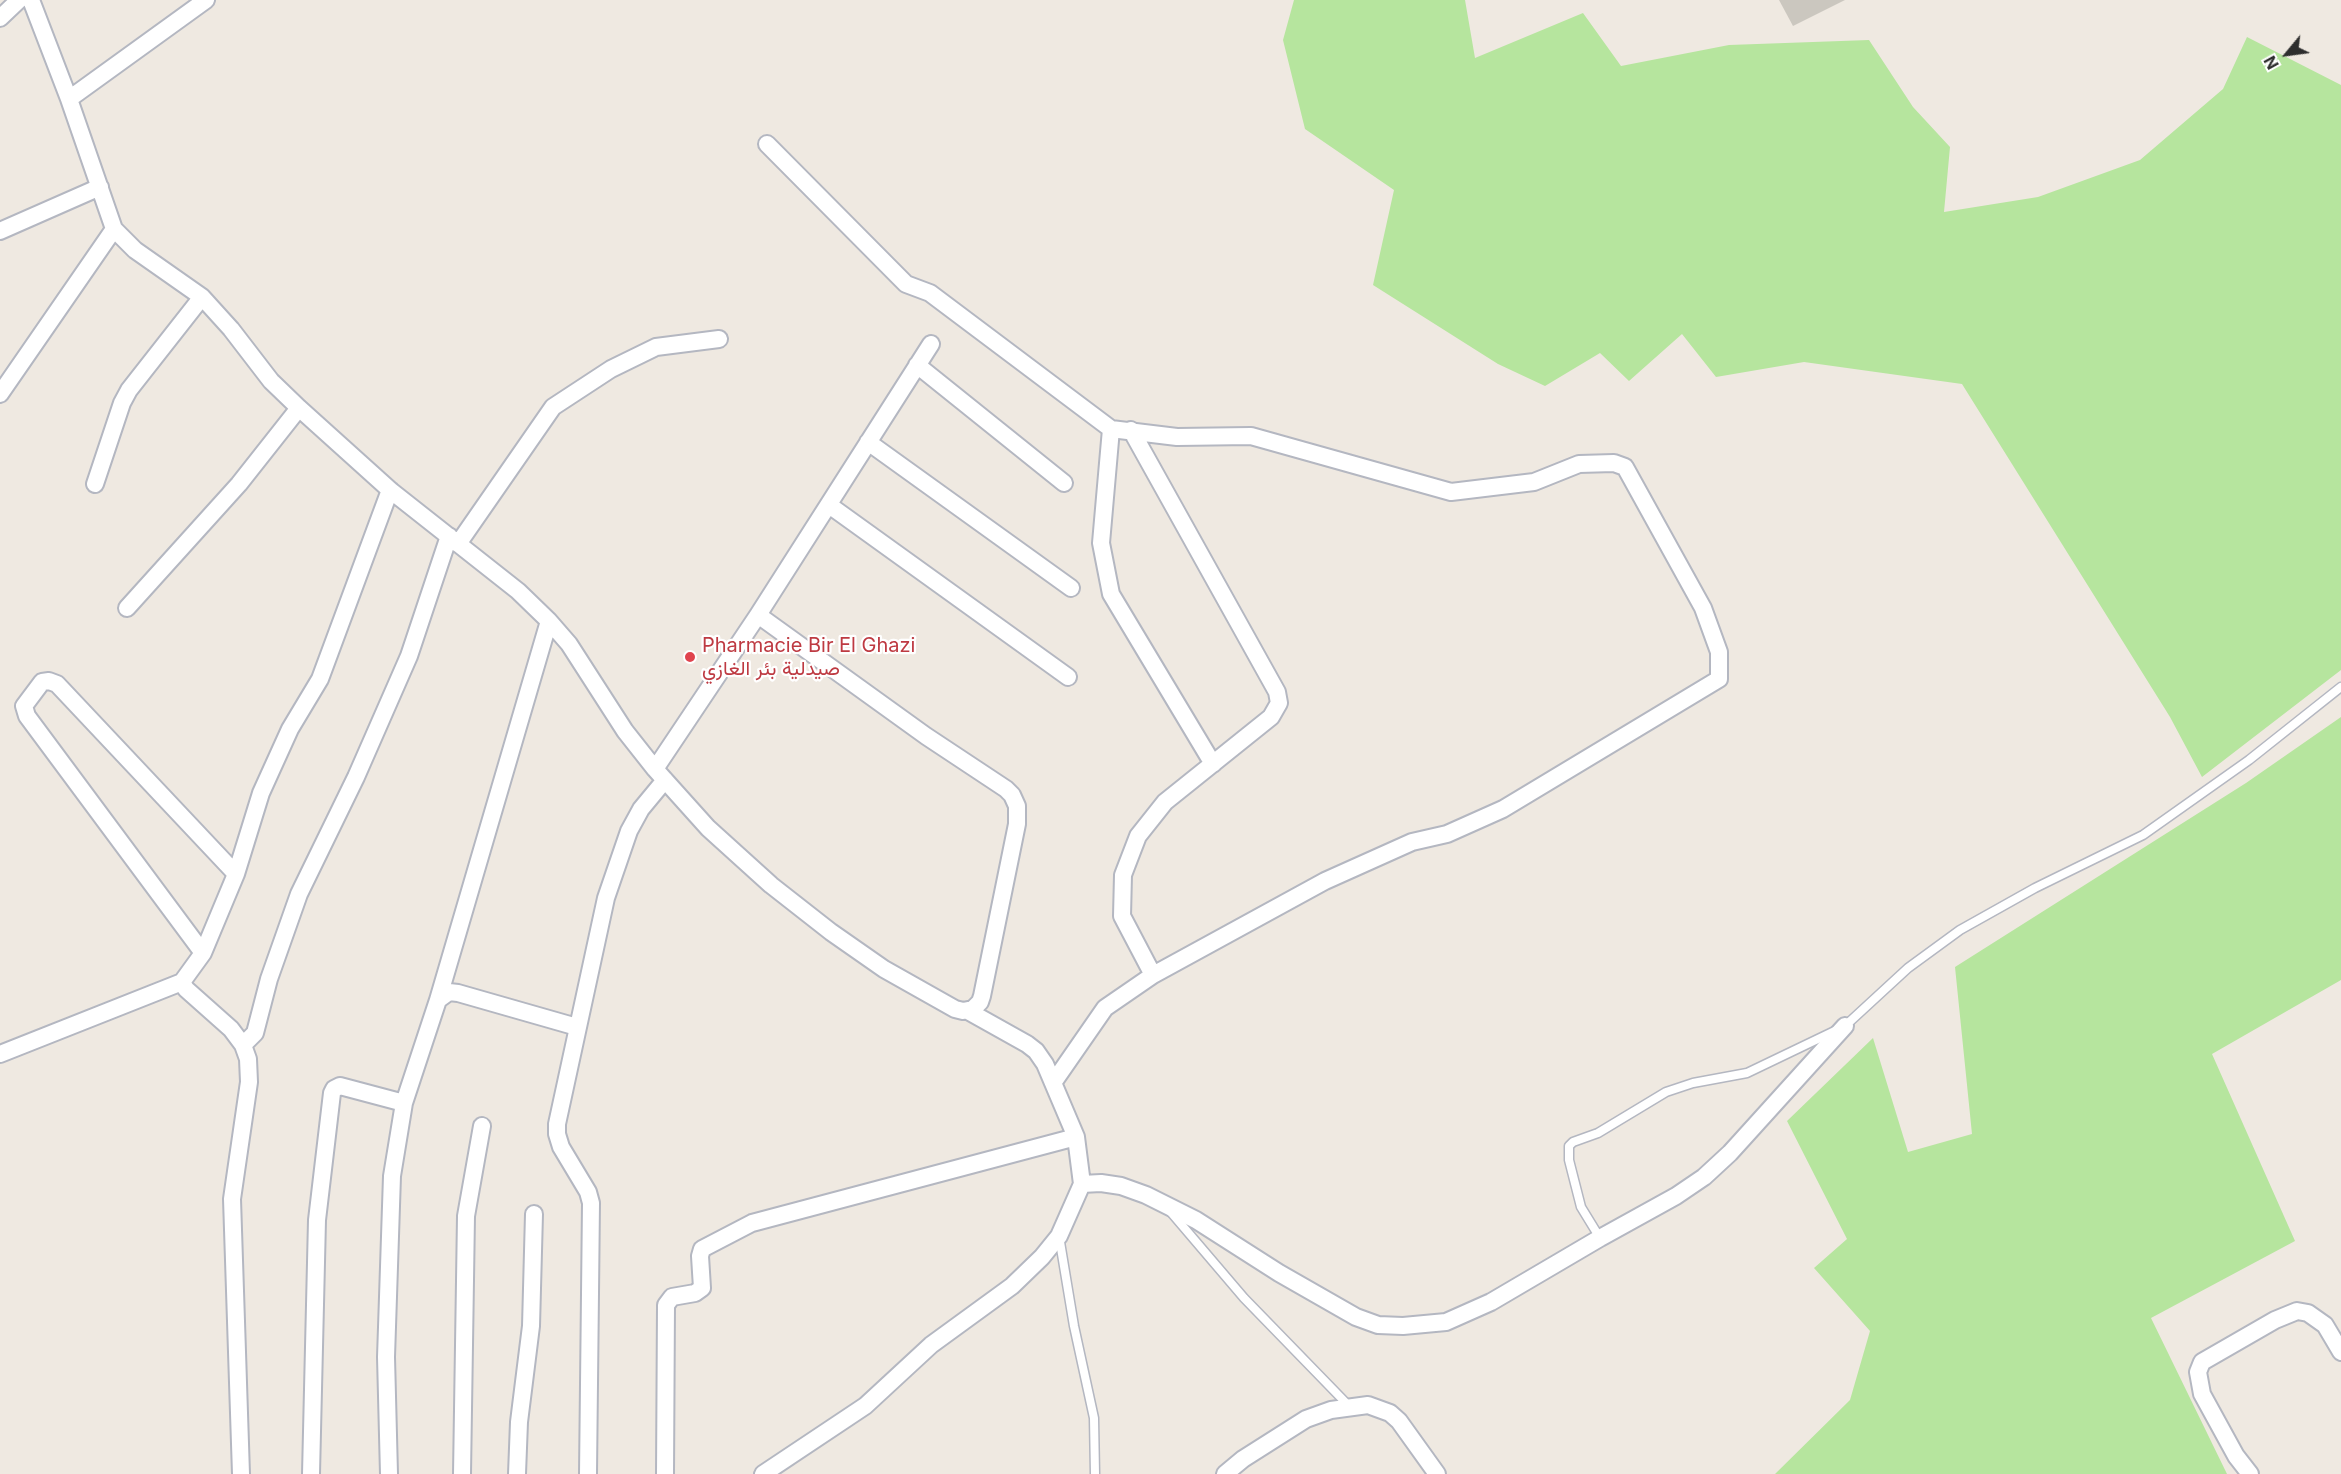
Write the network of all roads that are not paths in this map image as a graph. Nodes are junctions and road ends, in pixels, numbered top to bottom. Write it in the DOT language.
graph roads {
  1 [pos="19,0"];
  2 [pos="31,0"];
  3 [pos="206,0"];
  4 [pos="0,18"];
  5 [pos="69,99"];
  6 [pos="767,144"];
  7 [pos="100,187"];
  8 [pos="114,229"];
  9 [pos="0,231"];
  10 [pos="202,297"];
  11 [pos="719,339"];
  12 [pos="930,344"];
  13 [pos="917,365"];
  14 [pos="0,394"];
  15 [pos="299,408"];
  16 [pos="1111,429"];
  17 [pos="1131,430"];
  18 [pos="868,442"];
  19 [pos="1064,483"];
  20 [pos="94,484"];
  21 [pos="390,490"];
  22 [pos="829,505"];
  23 [pos="453,540"];
  24 [pos="1071,588"];
  25 [pos="127,608"];
  26 [pos="758,615"];
  27 [pos="549,621"];
  28 [pos="1068,677"];
  29 [pos="2341,687"];
  30 [pos="1213,764"];
  31 [pos="660,774"];
  32 [pos="236,874"];
  33 [pos="203,953"];
  34 [pos="1153,975"];
  35 [pos="182,982"];
  36 [pos="438,1000"];
  37 [pos="968,1011"];
  38 [pos="1845,1026"];
  39 [pos="577,1027"];
  40 [pos="243,1045"];
  41 [pos="0,1054"];
  42 [pos="1053,1083"];
  43 [pos="404,1103"];
  44 [pos="482,1126"];
  45 [pos="1076,1137"];
  46 [pos="1082,1184"];
  47 [pos="1165,1205"];
  48 [pos="534,1214"];
  49 [pos="1059,1236"];
  50 [pos="1600,1238"];
  51 [pos="2341,1352"];
  52 [pos="1351,1409"];
  53 [pos="241,1474"];
  54 [pos="311,1474"];
  55 [pos="389,1474"];
  56 [pos="462,1474"];
  57 [pos="517,1474"];
  58 [pos="588,1474"];
  59 [pos="665,1474"];
  60 [pos="763,1474"];
  61 [pos="1095,1474"];
  62 [pos="1225,1474"];
  63 [pos="1437,1474"];
  64 [pos="2250,1474"];
  1 -- 4 [label="street"];
  2 -- 5 [label="street"];
  3 -- 5 [label="street"];
  5 -- 7 [label="street"];
  6 -- 16 [label="street"];
  7 -- 8 [label="street"];
  7 -- 9 [label="street"];
  8 -- 10 [label="street"];
  8 -- 14 [label="street"];
  10 -- 15 [label="street"];
  10 -- 20 [label="street"];
  11 -- 23 [label="street"];
  12 -- 13 [label="street"];
  13 -- 18 [label="street"];
  13 -- 19 [label="street"];
  15 -- 21 [label="street"];
  15 -- 25 [label="street"];
  16 -- 17 [label="street"];
  16 -- 30 [label="street"];
  17 -- 30 [label="street"];
  17 -- 34 [label="street"];
  18 -- 22 [label="street"];
  18 -- 24 [label="street"];
  21 -- 23 [label="street"];
  21 -- 32 [label="street"];
  22 -- 26 [label="street"];
  22 -- 28 [label="street"];
  23 -- 27 [label="street"];
  23 -- 40 [label="street"];
  26 -- 31 [label="street"];
  26 -- 37 [label="street"];
  27 -- 31 [label="street"];
  27 -- 36 [label="street"];
  29 -- 38 [label="lane"];
  30 -- 34 [label="street"];
  31 -- 37 [label="street"];
  31 -- 39 [label="street"];
  32 -- 33 [label="street"];
  32 -- 33 [label="street"];
  33 -- 35 [label="street"];
  34 -- 42 [label="street"];
  35 -- 40 [label="street"];
  35 -- 41 [label="street"];
  36 -- 39 [label="street"];
  36 -- 43 [label="street"];
  37 -- 42 [label="street"];
  38 -- 50 [label="street"];
  38 -- 50 [label="lane"];
  39 -- 58 [label="street"];
  40 -- 53 [label="street"];
  42 -- 45 [label="street"];
  43 -- 54 [label="street"];
  43 -- 55 [label="street"];
  44 -- 56 [label="street"];
  45 -- 46 [label="street"];
  45 -- 59 [label="street"];
  46 -- 47 [label="street"];
  46 -- 49 [label="street"];
  47 -- 50 [label="street"];
  47 -- 52 [label="lane"];
  48 -- 57 [label="street"];
  49 -- 60 [label="street"];
  49 -- 61 [label="lane"];
  51 -- 64 [label="street"];
  52 -- 62 [label="street"];
  52 -- 63 [label="street"];
}
